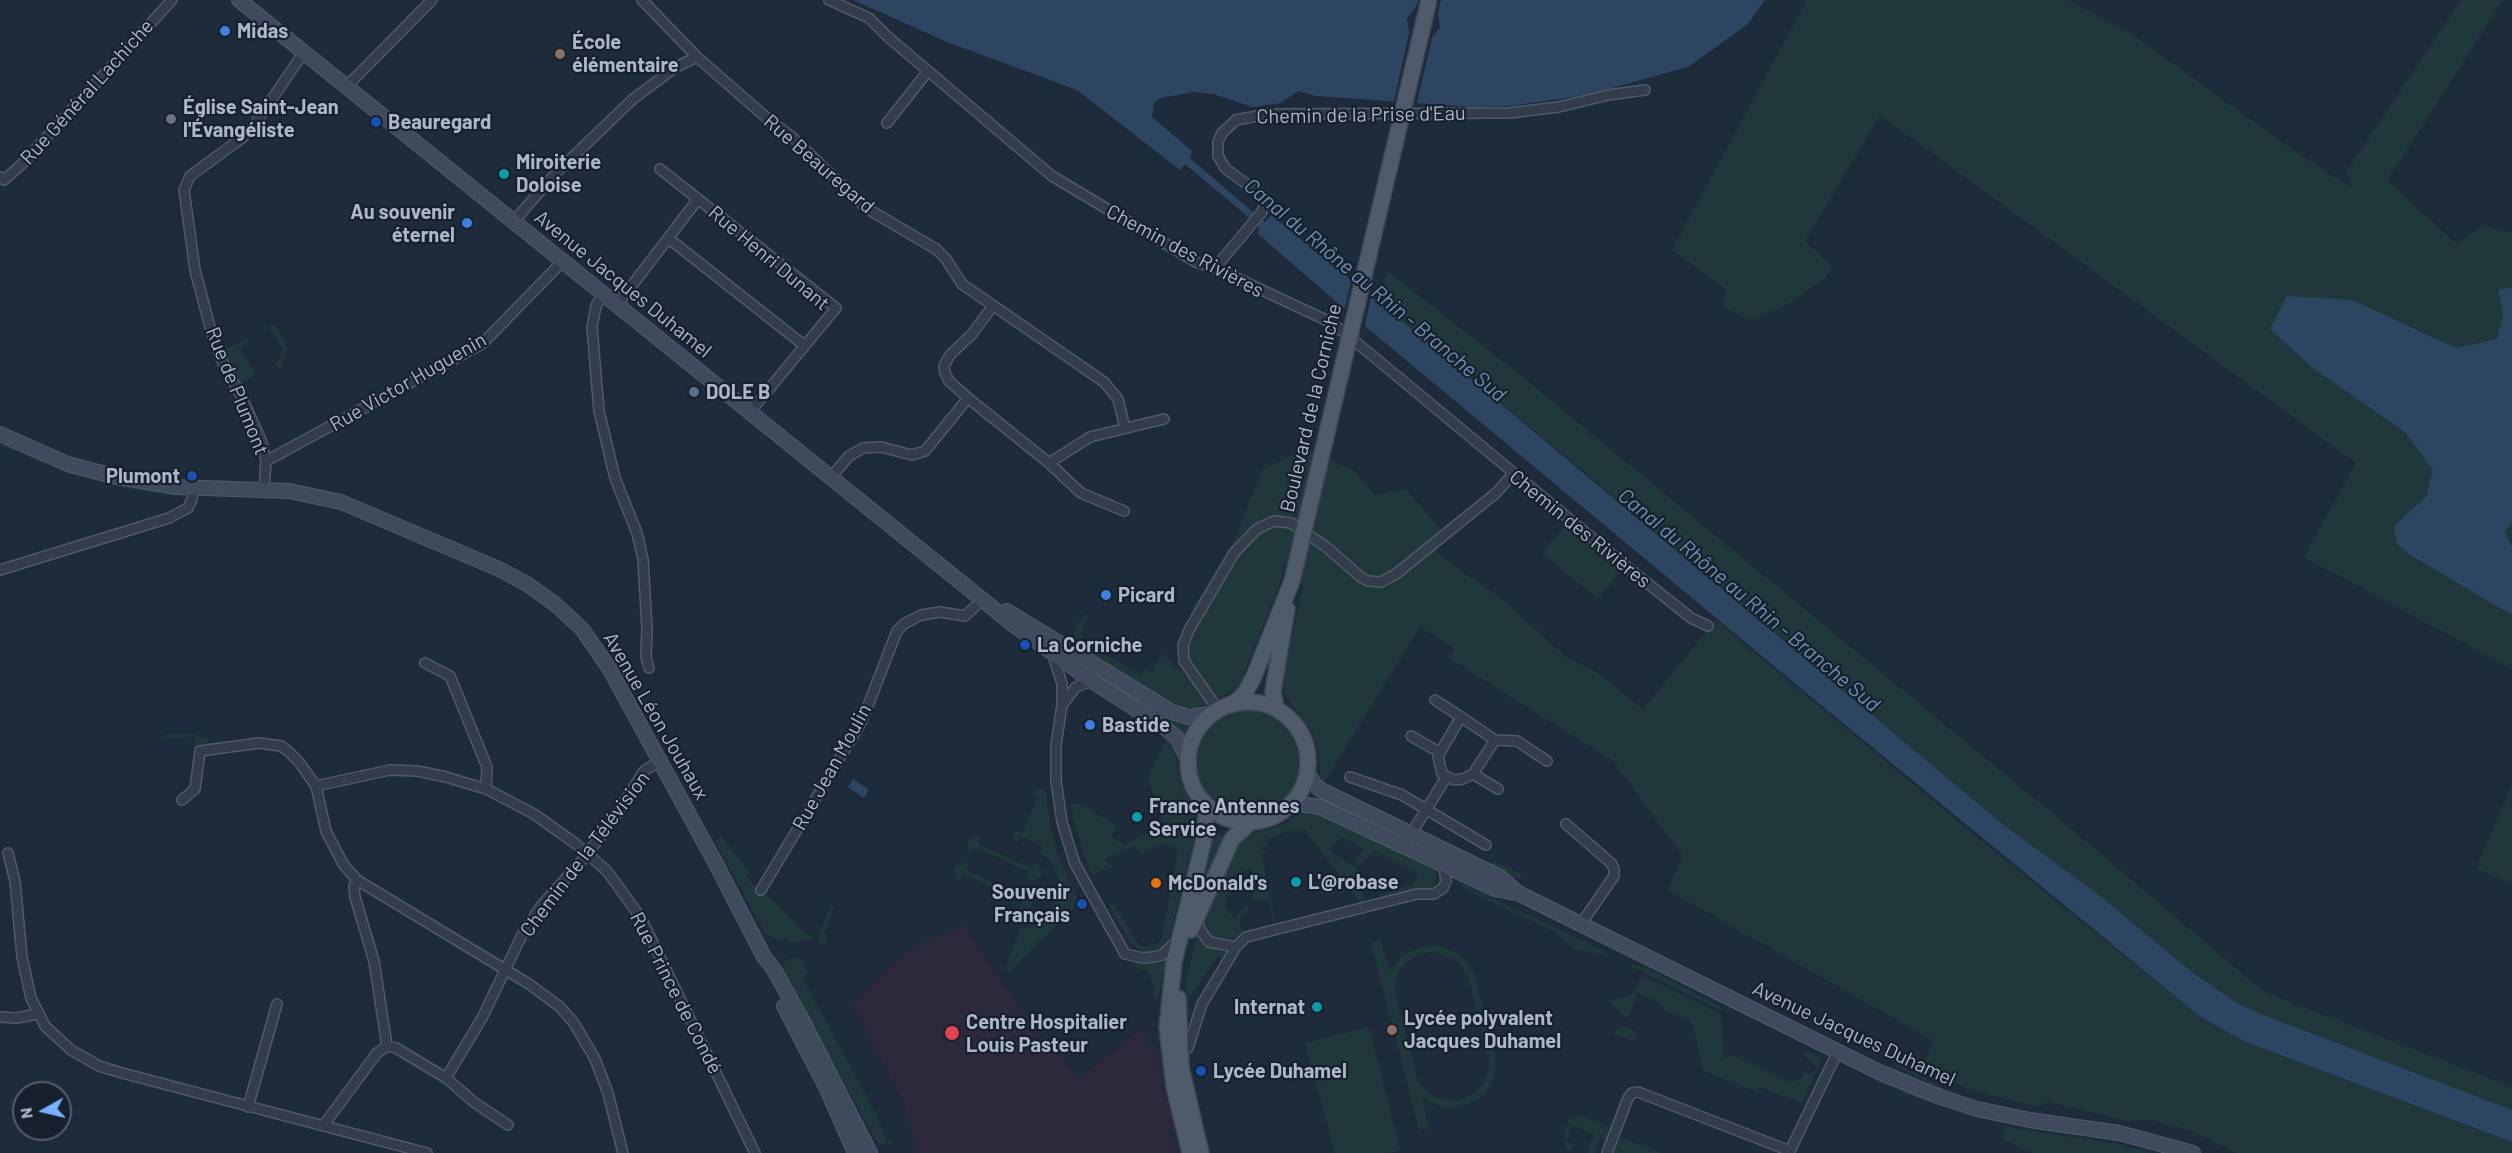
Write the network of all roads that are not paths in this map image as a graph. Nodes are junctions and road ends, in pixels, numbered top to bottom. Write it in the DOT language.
graph roads {
  1 [pos="172,0"];
  2 [pos="239,0"];
  3 [pos="432,0"];
  4 [pos="642,0"];
  5 [pos="829,0"];
  6 [pos="1429,0"];
  7 [pos="304,52"];
  8 [pos="697,57"];
  9 [pos="928,71"];
  10 [pos="346,87"];
  11 [pos="1645,90"];
  12 [pos="887,123"];
  13 [pos="660,169"];
  14 [pos="0,177"];
  15 [pos="698,200"];
  16 [pos="514,221"];
  17 [pos="668,238"];
  18 [pos="563,261"];
  19 [pos="1215,268"];
  20 [pos="603,294"];
  21 [pos="617,305"];
  22 [pos="992,307"];
  23 [pos="805,346"];
  24 [pos="968,398"];
  25 [pos="750,412"];
  26 [pos="1164,419"];
  27 [pos="1125,428"];
  28 [pos="0,434"];
  29 [pos="266,461"];
  30 [pos="1049,463"];
  31 [pos="1513,474"];
  32 [pos="831,477"];
  33 [pos="194,488"];
  34 [pos="264,489"];
  35 [pos="1124,511"];
  36 [pos="0,570"];
  37 [pos="1291,585"];
  38 [pos="983,598"];
  39 [pos="1708,626"];
  40 [pos="1056,649"];
  41 [pos="425,663"];
  42 [pos="649,669"];
  43 [pos="1092,681"];
  44 [pos="1435,700"];
  45 [pos="1062,705"];
  46 [pos="1276,709"];
  47 [pos="1222,710"];
  48 [pos="1461,717"];
  49 [pos="1411,736"];
  50 [pos="1495,740"];
  51 [pos="1439,752"];
  52 [pos="660,761"];
  53 [pos="1547,761"];
  54 [pos="1189,763"];
  55 [pos="1307,772"];
  56 [pos="1473,774"];
  57 [pos="1350,777"];
  58 [pos="1446,778"];
  59 [pos="316,786"];
  60 [pos="486,789"];
  61 [pos="1498,789"];
  62 [pos="182,800"];
  63 [pos="1203,801"];
  64 [pos="1289,806"];
  65 [pos="1425,810"];
  66 [pos="1251,822"];
  67 [pos="1566,824"];
  68 [pos="1407,840"];
  69 [pos="1486,845"];
  70 [pos="8,854"];
  71 [pos="587,854"];
  72 [pos="1438,861"];
  73 [pos="357,880"];
  74 [pos="761,890"];
  75 [pos="1518,893"];
  76 [pos="1196,917"];
  77 [pos="1581,924"];
  78 [pos="1180,939"];
  79 [pos="1236,947"];
  80 [pos="764,957"];
  81 [pos="506,970"];
  82 [pos="277,1004"];
  83 [pos="37,1014"];
  84 [pos="0,1017"];
  85 [pos="387,1046"];
  86 [pos="1179,1051"];
  87 [pos="1838,1051"];
  88 [pos="446,1078"];
  89 [pos="248,1107"];
  90 [pos="508,1125"];
  91 [pos="323,1126"];
  92 [pos="1789,1152"];
  93 [pos="427,1153"];
  94 [pos="623,1153"];
  95 [pos="755,1153"];
  96 [pos="855,1153"];
  97 [pos="870,1153"];
  98 [pos="1190,1153"];
  99 [pos="1201,1153"];
  100 [pos="1607,1153"];
  101 [pos="2193,1153"];
  1 -- 14 [label="street, Rue Général Lachiche"];
  2 -- 7 [label="main road, Avenue Jacques Duhamel"];
  3 -- 10 [label="street"];
  4 -- 8 [label="street, Rue Beauregard"];
  5 -- 9 [label="street, Chemin des Rivières"];
  6 -- 37 [label="main road, Boulevard de la Corniche, bridge"];
  7 -- 10 [label="main road, Avenue Jacques Duhamel"];
  7 -- 29 [label="street, Rue de Plumont"];
  8 -- 16 [label="street"];
  8 -- 22 [label="street, Rue Beauregard"];
  9 -- 12 [label="street"];
  9 -- 19 [label="street, Chemin des Rivières"];
  10 -- 16 [label="main road, Avenue Jacques Duhamel"];
  11 -- 19 [label="street, Chemin de la Prise d'Eau"];
  13 -- 15 [label="street, Rue Henri Dunant"];
  15 -- 17 [label="street, Rue Henri Dunant"];
  15 -- 23 [label="street, Rue Henri Dunant"];
  16 -- 18 [label="main road, Avenue Jacques Duhamel"];
  17 -- 21 [label="street, Rue Henri Dunant"];
  17 -- 23 [label="street"];
  18 -- 20 [label="main road, Avenue Jacques Duhamel"];
  18 -- 29 [label="street, Rue Victor Huguenin"];
  19 -- 31 [label="street, Chemin des Rivières"];
  20 -- 21 [label="main road, Avenue Jacques Duhamel"];
  20 -- 42 [label="street"];
  21 -- 25 [label="main road, Avenue Jacques Duhamel"];
  22 -- 24 [label="street"];
  22 -- 27 [label="street, Rue Beauregard"];
  23 -- 25 [label="street, Rue Henri Dunant"];
  24 -- 30 [label="street"];
  24 -- 32 [label="street"];
  25 -- 32 [label="main road, Avenue Jacques Duhamel"];
  26 -- 27 [label="street"];
  27 -- 30 [label="street"];
  28 -- 33 [label="main road, Avenue Léon Jouhaux"];
  29 -- 34 [label="street, Rue de Plumont"];
  30 -- 35 [label="street"];
  31 -- 39 [label="street, Chemin des Rivières"];
  31 -- 47 [label="street"];
  32 -- 38 [label="main road, Avenue Jacques Duhamel"];
  33 -- 34 [label="main road, Avenue Léon Jouhaux"];
  33 -- 36 [label="street"];
  34 -- 52 [label="main road, Avenue Léon Jouhaux"];
  37 -- 46 [label="main road, Boulevard de la Corniche"];
  37 -- 47 [label="main road, Boulevard de la Corniche"];
  38 -- 40 [label="main road, Avenue Jacques Duhamel"];
  38 -- 74 [label="street, Rue Jean Moulin"];
  40 -- 43 [label="main road, Avenue Jacques Duhamel"];
  40 -- 45 [label="street"];
  40 -- 47 [label="main road, Avenue Jacques Duhamel"];
  41 -- 60 [label="street"];
  43 -- 45 [label="street"];
  43 -- 54 [label="main road, Avenue Jacques Duhamel"];
  44 -- 48 [label="street"];
  45 -- 78 [label="street"];
  46 -- 47 [label="main road"];
  46 -- 55 [label="main road"];
  47 -- 54 [label="main road"];
  48 -- 50 [label="street"];
  48 -- 51 [label="street"];
  49 -- 51 [label="street"];
  50 -- 53 [label="street"];
  50 -- 56 [label="street"];
  51 -- 58 [label="street"];
  52 -- 71 [label="street, Chemin de la Télévision"];
  52 -- 80 [label="main road, Avenue Léon Jouhaux"];
  54 -- 63 [label="main road"];
  55 -- 64 [label="main road"];
  55 -- 68 [label="main road, Avenue Jacques Duhamel"];
  56 -- 58 [label="street"];
  56 -- 61 [label="street"];
  57 -- 65 [label="street"];
  58 -- 65 [label="street"];
  59 -- 60 [label="street, Rue Prince de Condé"];
  59 -- 62 [label="street"];
  59 -- 73 [label="street"];
  60 -- 71 [label="street, Rue Prince de Condé"];
  63 -- 66 [label="main road"];
  63 -- 78 [label="main road"];
  64 -- 66 [label="main road"];
  64 -- 68 [label="main road, Avenue Jacques Duhamel"];
  65 -- 68 [label="street"];
  65 -- 69 [label="street"];
  66 -- 76 [label="main road"];
  67 -- 77 [label="street"];
  68 -- 72 [label="main road, Avenue Jacques Duhamel"];
  68 -- 75 [label="main road, Avenue Jacques Duhamel"];
  70 -- 83 [label="street"];
  71 -- 81 [label="street, Chemin de la Télévision"];
  71 -- 95 [label="street, Rue Prince de Condé"];
  72 -- 75 [label="main road, Avenue Jacques Duhamel"];
  72 -- 79 [label="street"];
  73 -- 81 [label="street"];
  73 -- 85 [label="street"];
  75 -- 77 [label="main road, Avenue Jacques Duhamel"];
  76 -- 79 [label="street"];
  76 -- 86 [label="main road"];
  77 -- 87 [label="main road, Avenue Jacques Duhamel"];
  78 -- 98 [label="main road"];
  79 -- 86 [label="street"];
  80 -- 96 [label="main road"];
  80 -- 97 [label="main road, Avenue Léon Jouhaux"];
  81 -- 88 [label="street, Chemin de la Télévision"];
  81 -- 94 [label="street"];
  82 -- 89 [label="street"];
  83 -- 84 [label="street"];
  83 -- 89 [label="street"];
  85 -- 88 [label="street"];
  85 -- 91 [label="street"];
  86 -- 99 [label="main road"];
  87 -- 92 [label="street"];
  87 -- 101 [label="main road, Avenue Jacques Duhamel"];
  88 -- 90 [label="street"];
  89 -- 91 [label="street"];
  91 -- 93 [label="street"];
  92 -- 100 [label="street"];
}
